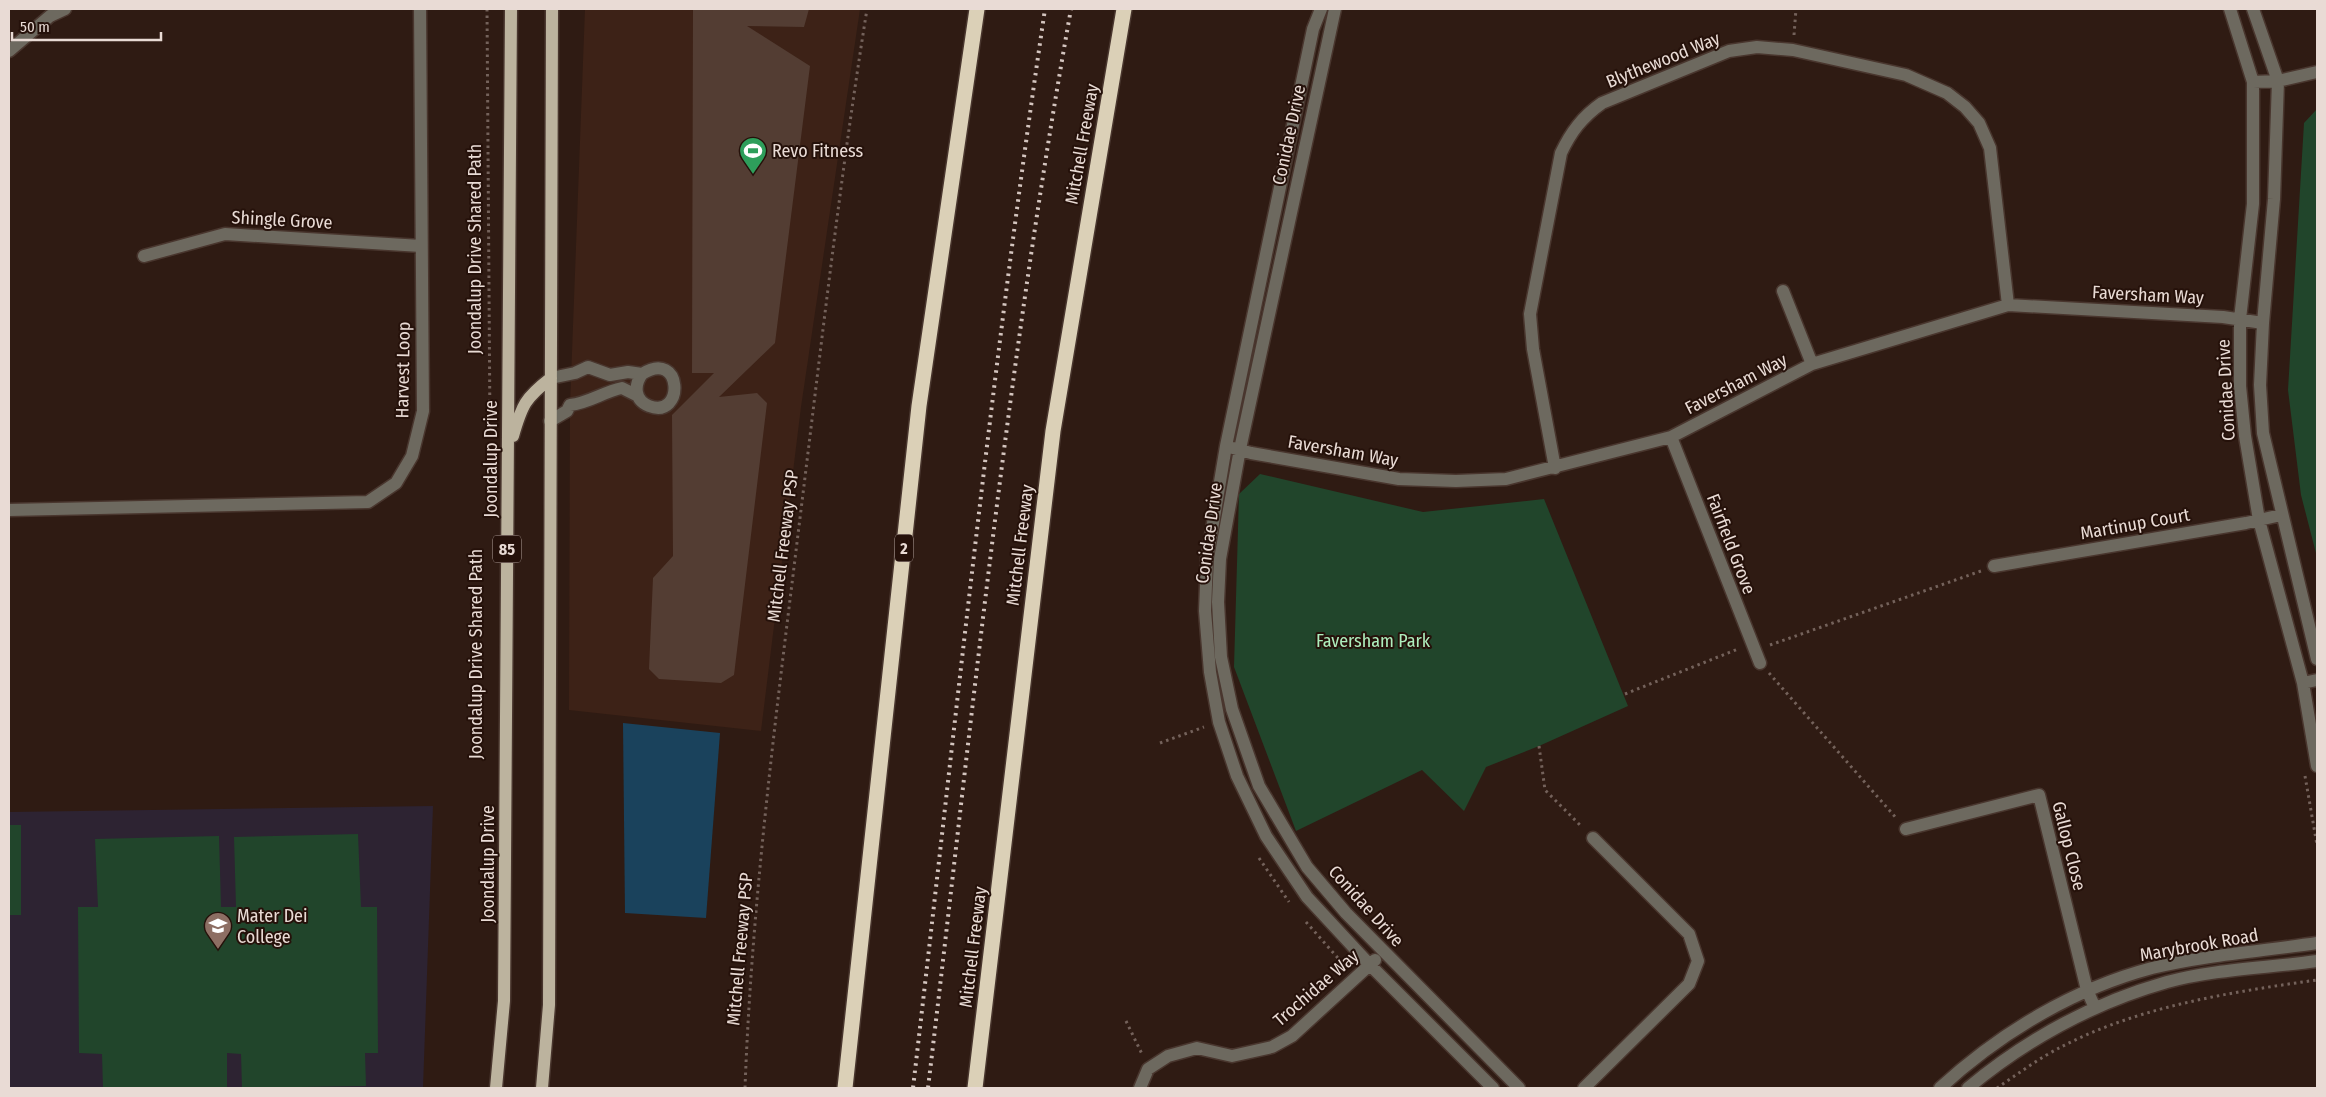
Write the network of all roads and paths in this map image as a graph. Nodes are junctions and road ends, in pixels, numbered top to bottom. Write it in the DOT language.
graph roads {
  1 [pos="65,9"];
  2 [pos="420,9"];
  3 [pos="487,9"];
  4 [pos="511,9"];
  5 [pos="552,9"];
  6 [pos="867,9"];
  7 [pos="977,9"];
  8 [pos="1124,9"];
  9 [pos="1321,9"];
  10 [pos="1335,9"];
  11 [pos="1796,9"];
  12 [pos="2230,9"];
  13 [pos="2252,9"];
  14 [pos="1793,50"];
  15 [pos="9,51"];
  16 [pos="2317,72"];
  17 [pos="2278,80"];
  18 [pos="2253,82"];
  19 [pos="421,246"];
  20 [pos="144,256"];
  21 [pos="1783,291"];
  22 [pos="2008,305"];
  23 [pos="2240,319"];
  24 [pos="2263,323"];
  25 [pos="1812,364"];
  26 [pos="642,374"];
  27 [pos="551,378"];
  28 [pos="638,396"];
  29 [pos="550,421"];
  30 [pos="490,434"];
  31 [pos="1671,437"];
  32 [pos="1226,446"];
  33 [pos="1240,449"];
  34 [pos="508,450"];
  35 [pos="1555,468"];
  36 [pos="9,510"];
  37 [pos="2281,515"];
  38 [pos="2259,520"];
  39 [pos="1994,566"];
  40 [pos="1753,647"];
  41 [pos="2317,659"];
  42 [pos="1760,663"];
  43 [pos="2317,680"];
  44 [pos="2303,683"];
  45 [pos="1625,694"];
  46 [pos="1218,722"];
  47 [pos="1160,743"];
  48 [pos="1539,746"];
  49 [pos="2317,766"];
  50 [pos="1906,829"];
  51 [pos="1593,838"];
  52 [pos="2317,943"];
  53 [pos="1383,952"];
  54 [pos="2317,961"];
  55 [pos="1370,965"];
  56 [pos="2317,980"];
  57 [pos="2088,990"];
  58 [pos="2095,1008"];
  59 [pos="1126,1021"];
  60 [pos="1148,1069"];
  61 [pos="496,1088"];
  62 [pos="542,1088"];
  63 [pos="744,1088"];
  64 [pos="845,1088"];
  65 [pos="975,1088"];
  66 [pos="1140,1088"];
  67 [pos="1493,1088"];
  68 [pos="1519,1088"];
  69 [pos="1584,1088"];
  70 [pos="1940,1088"];
  71 [pos="1968,1088"];
  72 [pos="1997,1088"];
  1 -- 15 [label="street"];
  2 -- 19 [label="street, Harvest Loop"];
  3 -- 30 [label="path, Joondalup Drive Shared Path"];
  4 -- 34 [label="main road, Joondalup Drive / 85"];
  5 -- 27 [label="main road"];
  6 -- 63 [label="path, Mitchell Freeway PSP"];
  7 -- 64 [label="highway, 2"];
  8 -- 65 [label="highway, Mitchell Freeway"];
  9 -- 32 [label="street, Conidae Drive"];
  10 -- 33 [label="street, Conidae Drive"];
  11 -- 14 [label="path"];
  12 -- 18 [label="street, Conidae Drive"];
  13 -- 17 [label="street, Conidae Drive"];
  14 -- 22 [label="street, Blythewood Way"];
  14 -- 35 [label="street, Blythewood Way"];
  16 -- 17 [label="street"];
  17 -- 18 [label="street"];
  17 -- 24 [label="street, Conidae Drive"];
  18 -- 23 [label="street, Conidae Drive"];
  19 -- 20 [label="street, Shingle Grove"];
  19 -- 36 [label="street, Harvest Loop"];
  21 -- 25 [label="street"];
  22 -- 23 [label="street, Faversham Way"];
  22 -- 25 [label="street, Faversham Way"];
  23 -- 24 [label="street, Faversham Way"];
  23 -- 38 [label="street, Conidae Drive"];
  24 -- 37 [label="street, Conidae Drive"];
  25 -- 31 [label="street, Faversham Way"];
  26 -- 27 [label="street"];
  26 -- 28 [label="street"];
  26 -- 28 [label="street"];
  27 -- 29 [label="main road"];
  27 -- 34 [label="main road"];
  28 -- 29 [label="street"];
  29 -- 62 [label="main road"];
  31 -- 35 [label="street, Faversham Way"];
  31 -- 40 [label="street, Fairfield Grove"];
  32 -- 33 [label="street, Faversham Way"];
  32 -- 46 [label="street, Conidae Drive"];
  33 -- 35 [label="street, Faversham Way"];
  33 -- 53 [label="street, Conidae Drive"];
  34 -- 61 [label="main road, Joondalup Drive / 85"];
  37 -- 38 [label="street, Martinup Court"];
  37 -- 41 [label="street, Conidae Drive"];
  38 -- 39 [label="street, Martinup Court"];
  38 -- 44 [label="street, Conidae Drive"];
  39 -- 40 [label="path"];
  40 -- 42 [label="street, Fairfield Grove"];
  40 -- 45 [label="path"];
  42 -- 50 [label="path"];
  43 -- 44 [label="street"];
  44 -- 49 [label="street, Conidae Drive"];
  46 -- 47 [label="path"];
  46 -- 55 [label="street, Conidae Drive"];
  48 -- 51 [label="path"];
  50 -- 57 [label="street, Gallop Close"];
  51 -- 69 [label="street"];
  52 -- 57 [label="street, Marybrook Road"];
  53 -- 55 [label="street, Trochidae Way"];
  53 -- 68 [label="street, Conidae Drive"];
  54 -- 58 [label="street, Marybrook Road"];
  55 -- 60 [label="street, Trochidae Way"];
  55 -- 67 [label="street, Conidae Drive"];
  56 -- 72 [label="path"];
  57 -- 58 [label="street, Gallop Close"];
  57 -- 70 [label="street, Marybrook Road"];
  58 -- 71 [label="street, Marybrook Road"];
  59 -- 60 [label="path"];
  60 -- 66 [label="street"];
}
